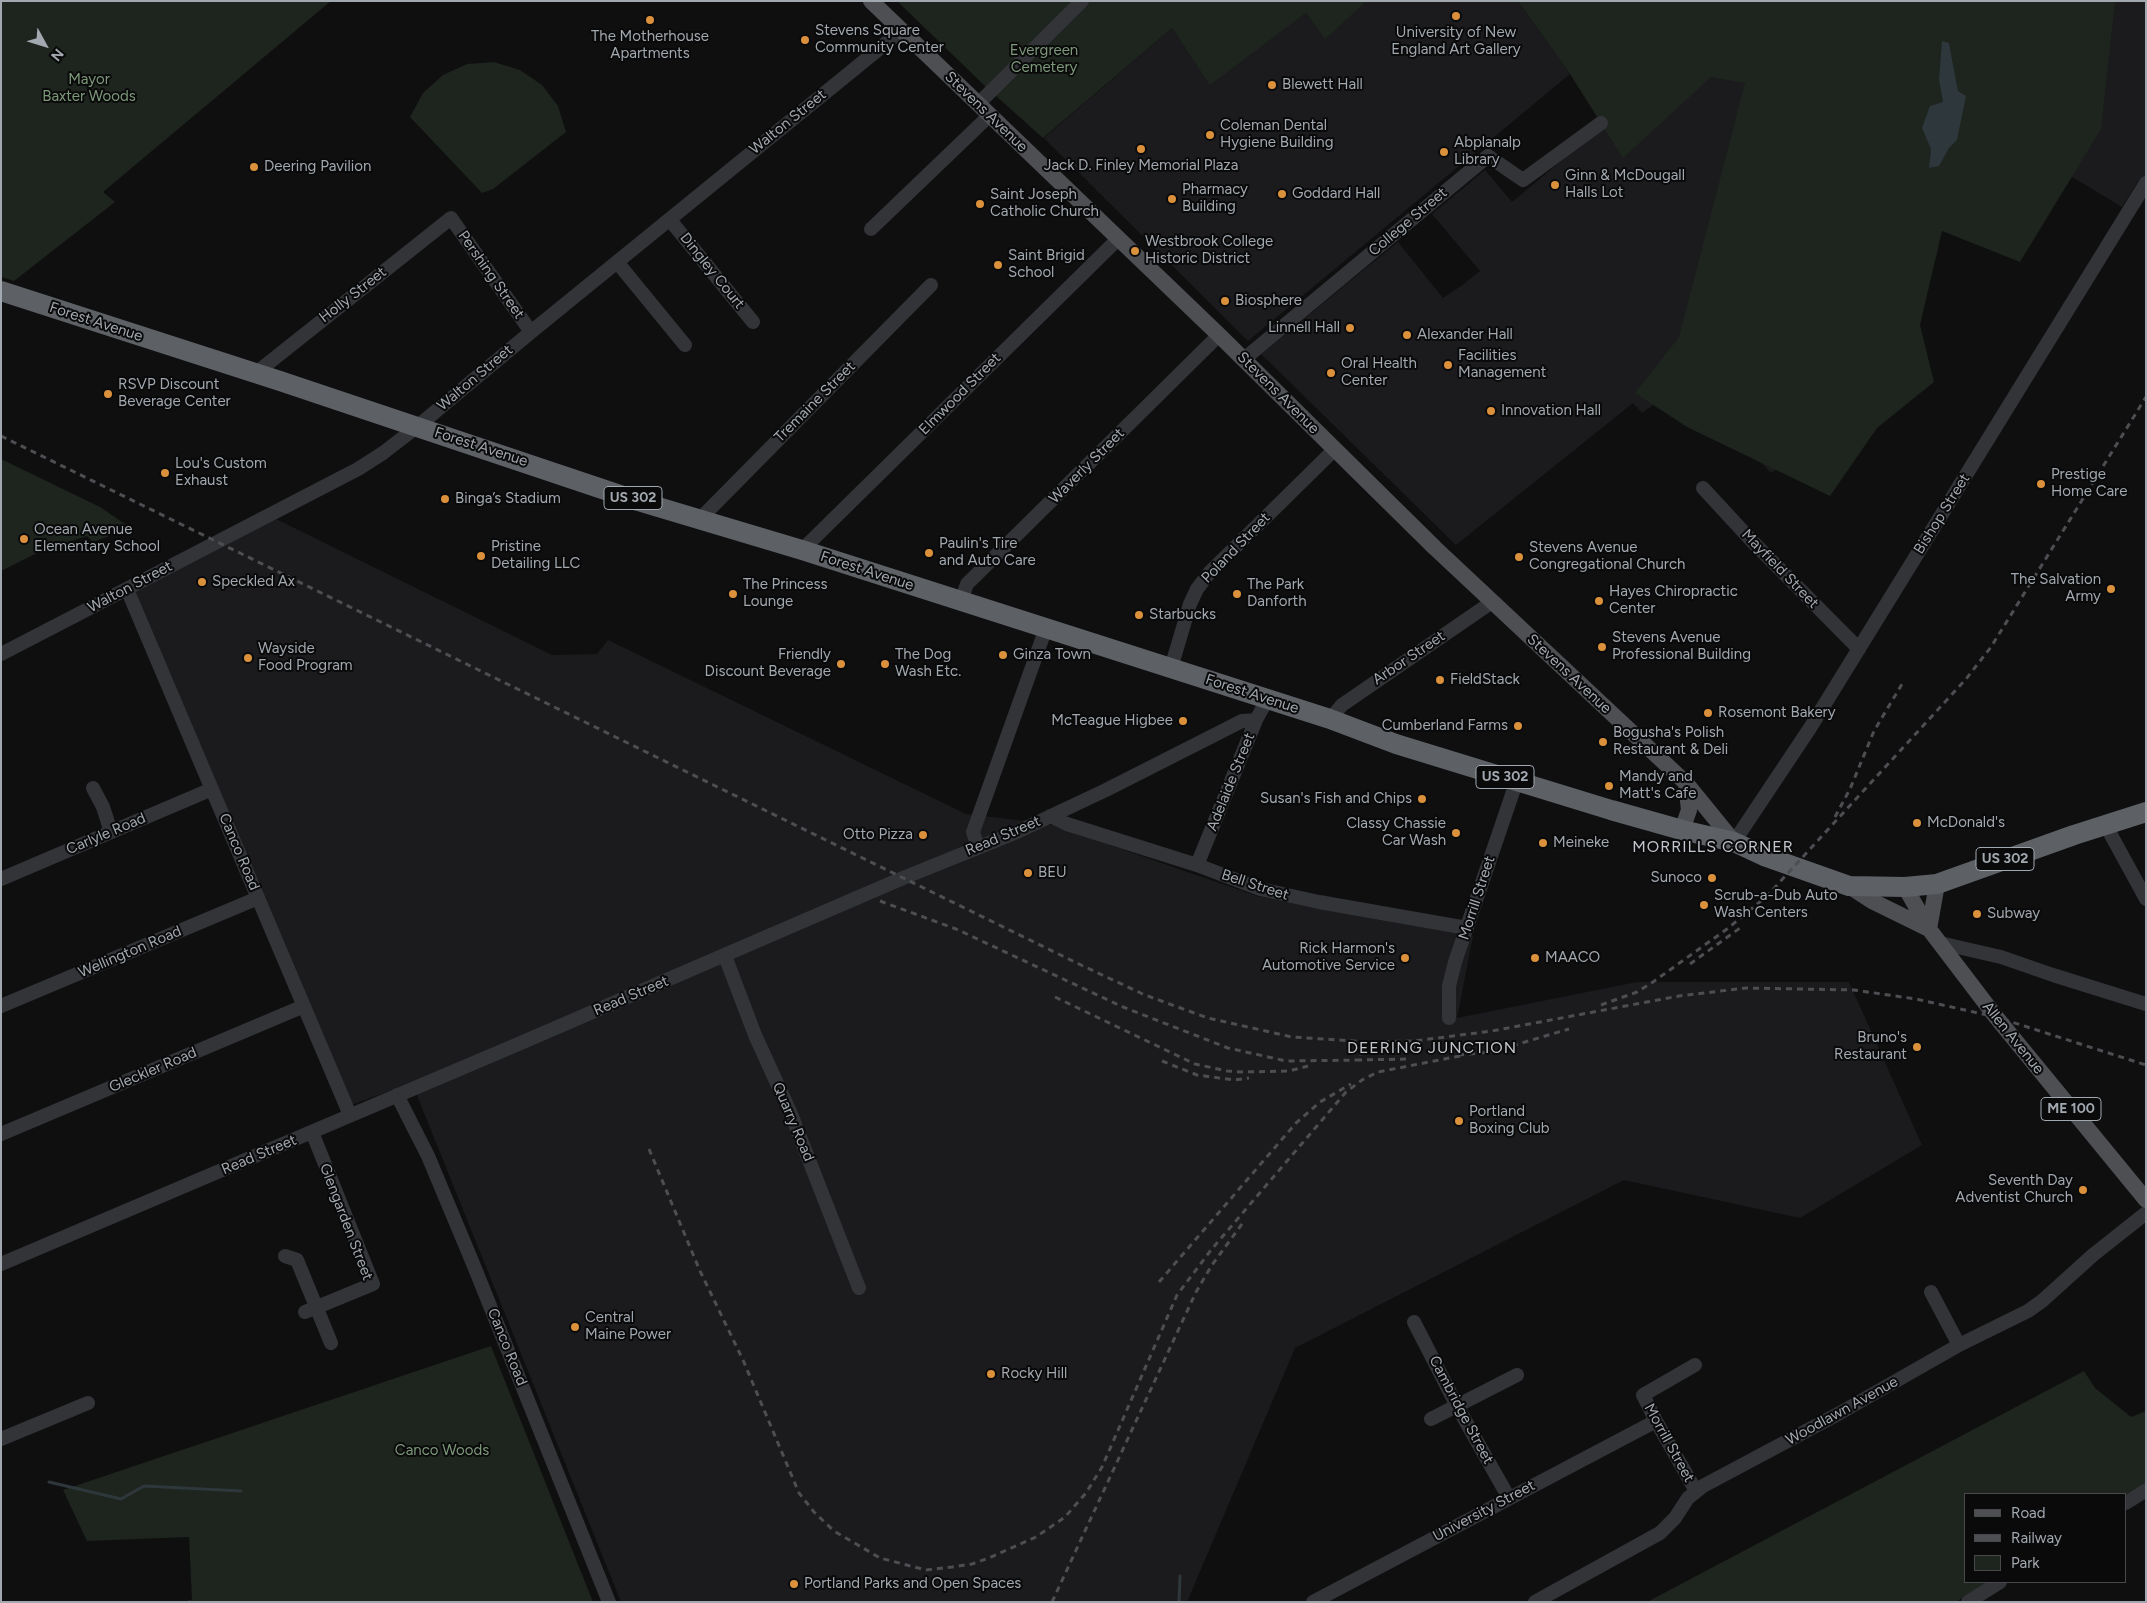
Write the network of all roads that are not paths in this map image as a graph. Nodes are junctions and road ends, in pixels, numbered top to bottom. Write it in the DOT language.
graph roads {
  1 [pos="872,1"];
  2 [pos="1082,1"];
  3 [pos="901,31"];
  4 [pos="978,104"];
  5 [pos="990,115"];
  6 [pos="1602,123"];
  7 [pos="2146,183"];
  8 [pos="451,218"];
  9 [pos="670,220"];
  10 [pos="871,230"];
  11 [pos="1119,238"];
  12 [pos="617,262"];
  13 [pos="931,285"];
  14 [pos="1,291"];
  15 [pos="753,322"];
  16 [pos="531,332"];
  17 [pos="1219,335"];
  18 [pos="685,345"];
  19 [pos="1244,359"];
  20 [pos="256,373"];
  21 [pos="418,426"];
  22 [pos="1335,449"];
  23 [pos="1703,488"];
  24 [pos="699,520"];
  25 [pos="802,550"];
  26 [pos="127,589"];
  27 [pos="961,601"];
  28 [pos="1492,602"];
  29 [pos="1046,628"];
  30 [pos="1859,649"];
  31 [pos="1,654"];
  32 [pos="1171,668"];
  33 [pos="1267,700"];
  34 [pos="1330,719"];
  35 [pos="1256,720"];
  36 [pos="1517,780"];
  37 [pos="1686,783"];
  38 [pos="93,788"];
  39 [pos="212,789"];
  40 [pos="2146,812"];
  41 [pos="1050,816"];
  42 [pos="2105,824"];
  43 [pos="1682,830"];
  44 [pos="111,832"];
  45 [pos="1734,842"];
  46 [pos="978,847"];
  47 [pos="1197,865"];
  48 [pos="1,879"];
  49 [pos="1937,884"];
  50 [pos="1849,886"];
  51 [pos="1905,887"];
  52 [pos="258,898"];
  53 [pos="2146,899"];
  54 [pos="1467,928"];
  55 [pos="1929,928"];
  56 [pos="1940,943"];
  57 [pos="725,956"];
  58 [pos="2146,1004"];
  59 [pos="1,1006"];
  60 [pos="304,1006"];
  61 [pos="1449,1018"];
  62 [pos="397,1095"];
  63 [pos="350,1116"];
  64 [pos="312,1132"];
  65 [pos="1,1134"];
  66 [pos="2146,1200"];
  67 [pos="2146,1213"];
  68 [pos="285,1256"];
  69 [pos="1,1264"];
  70 [pos="859,1288"];
  71 [pos="1931,1292"];
  72 [pos="311,1309"];
  73 [pos="1414,1322"];
  74 [pos="331,1343"];
  75 [pos="1959,1346"];
  76 [pos="1695,1365"];
  77 [pos="1517,1375"];
  78 [pos="88,1403"];
  79 [pos="1457,1406"];
  80 [pos="1430,1419"];
  81 [pos="1656,1420"];
  82 [pos="1,1439"];
  83 [pos="2146,1490"];
  84 [pos="1696,1491"];
  85 [pos="1509,1498"];
  86 [pos="2127,1502"];
  87 [pos="1998,1583"];
  88 [pos="609,1602"];
  89 [pos="1313,1602"];
  90 [pos="1535,1602"];
  91 [pos="1968,1602"];
  1 -- 3 [label="main road, Stevens Avenue"];
  2 -- 4 [label="street"];
  3 -- 4 [label="main road, Stevens Avenue"];
  3 -- 9 [label="street, Walton Street"];
  4 -- 5 [label="main road, Stevens Avenue"];
  5 -- 10 [label="street"];
  5 -- 11 [label="main road, Stevens Avenue"];
  6 -- 19 [label="street, College Street"];
  7 -- 30 [label="street, Bishop Street"];
  8 -- 16 [label="street, Pershing Street"];
  8 -- 20 [label="street, Holly Street"];
  9 -- 12 [label="street, Walton Street"];
  9 -- 15 [label="street, Dingley Court"];
  11 -- 17 [label="main road, Stevens Avenue"];
  11 -- 25 [label="street, Elmwood Street"];
  12 -- 16 [label="street, Walton Street"];
  12 -- 18 [label="street"];
  13 -- 24 [label="street, Tremaine Street"];
  14 -- 20 [label="highway, Forest Avenue / US 302"];
  16 -- 21 [label="street, Walton Street"];
  17 -- 19 [label="main road, Stevens Avenue"];
  17 -- 27 [label="street, Waverly Street"];
  19 -- 22 [label="main road, Stevens Avenue"];
  20 -- 21 [label="highway, Forest Avenue / US 302"];
  21 -- 24 [label="highway, Forest Avenue / US 302"];
  21 -- 26 [label="street, Walton Street"];
  22 -- 28 [label="main road, Stevens Avenue"];
  22 -- 32 [label="street, Poland Street"];
  23 -- 30 [label="street, Mayfield Street"];
  24 -- 25 [label="highway, Forest Avenue / US 302"];
  25 -- 27 [label="highway, Forest Avenue / US 302"];
  26 -- 31 [label="street, Walton Street"];
  26 -- 39 [label="street, Canco Road"];
  27 -- 29 [label="highway, Forest Avenue / US 302"];
  28 -- 34 [label="street, Arbor Street"];
  28 -- 37 [label="main road, Stevens Avenue"];
  29 -- 32 [label="highway, Forest Avenue / US 302"];
  29 -- 46 [label="street"];
  30 -- 45 [label="street, Bishop Street"];
  32 -- 33 [label="highway, Forest Avenue / US 302"];
  33 -- 34 [label="highway, Forest Avenue / US 302"];
  33 -- 35 [label="street, Adelaide Street"];
  34 -- 36 [label="highway, Forest Avenue / US 302"];
  35 -- 41 [label="street, Read Street"];
  35 -- 47 [label="street, Adelaide Street"];
  36 -- 43 [label="highway, Forest Avenue / US 302"];
  36 -- 54 [label="street, Morrill Street"];
  37 -- 43 [label="main road"];
  37 -- 45 [label="main road, Stevens Avenue"];
  38 -- 44 [label="street"];
  39 -- 44 [label="street, Carlyle Road"];
  39 -- 52 [label="street, Canco Road"];
  40 -- 42 [label="highway, US 302"];
  41 -- 46 [label="street, Read Street"];
  41 -- 47 [label="street, Bell Street"];
  42 -- 49 [label="highway, US 302"];
  42 -- 53 [label="street"];
  43 -- 45 [label="highway, Forest Avenue / US 302"];
  44 -- 48 [label="street, Carlyle Road"];
  45 -- 50 [label="highway, US 302"];
  46 -- 57 [label="street, Read Street"];
  47 -- 54 [label="street, Bell Street"];
  49 -- 51 [label="highway, US 302"];
  49 -- 55 [label="main road"];
  50 -- 51 [label="highway, US 302"];
  50 -- 55 [label="main road"];
  51 -- 55 [label="main road, ME 100"];
  52 -- 59 [label="street, Wellington Road"];
  52 -- 60 [label="street, Canco Road"];
  54 -- 61 [label="street, Morrill Street"];
  55 -- 56 [label="main road, ME 100"];
  56 -- 58 [label="street"];
  56 -- 66 [label="main road, Allen Avenue / ME 100"];
  57 -- 62 [label="street, Read Street"];
  57 -- 70 [label="street, Quarry Road"];
  60 -- 63 [label="street, Canco Road"];
  60 -- 65 [label="street, Gleckler Road"];
  62 -- 63 [label="street, Read Street"];
  62 -- 88 [label="street, Canco Road"];
  63 -- 64 [label="street, Read Street"];
  64 -- 69 [label="street, Read Street"];
  64 -- 72 [label="street, Glengarden Street"];
  67 -- 75 [label="street, Woodlawn Avenue"];
  68 -- 72 [label="street"];
  71 -- 75 [label="street"];
  72 -- 74 [label="street"];
  73 -- 79 [label="street, Cambridge Street"];
  75 -- 84 [label="street, Woodlawn Avenue"];
  76 -- 81 [label="street, Morrill Street"];
  77 -- 79 [label="street"];
  78 -- 82 [label="street"];
  79 -- 80 [label="street"];
  79 -- 85 [label="street, Cambridge Street"];
  81 -- 84 [label="street, Morrill Street"];
  81 -- 85 [label="street, University Street"];
  83 -- 86 [label="street"];
  84 -- 90 [label="street, Woodlawn Avenue"];
  85 -- 89 [label="street, University Street"];
  87 -- 91 [label="street"];
}
